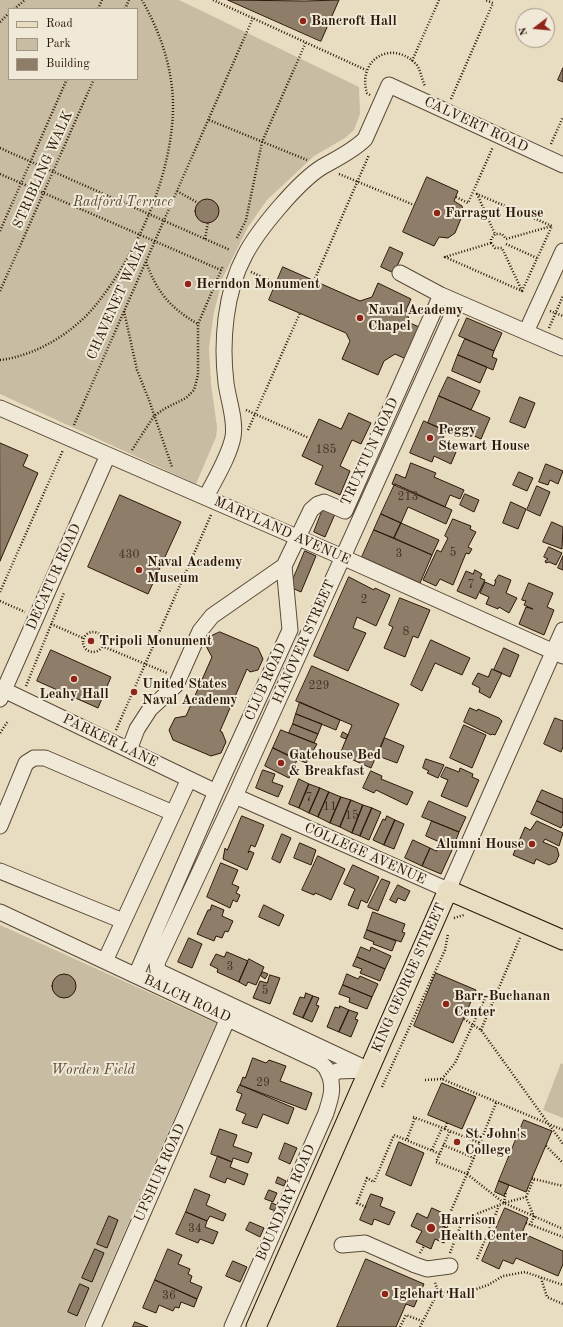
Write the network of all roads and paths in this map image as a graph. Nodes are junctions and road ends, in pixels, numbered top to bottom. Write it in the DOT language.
graph roads {
  1 [pos="25,0"];
  2 [pos="142,0"];
  3 [pos="212,0"];
  4 [pos="439,0"];
  5 [pos="486,0"];
  6 [pos="15,8"];
  7 [pos="8,14"];
  8 [pos="253,18"];
  9 [pos="0,22"];
  10 [pos="306,42"];
  11 [pos="412,61"];
  12 [pos="366,70"];
  13 [pos="67,80"];
  14 [pos="94,80"];
  15 [pos="451,100"];
  16 [pos="563,117"];
  17 [pos="551,144"];
  18 [pos="493,147"];
  19 [pos="0,148"];
  20 [pos="370,154"];
  21 [pos="30,162"];
  22 [pos="563,165"];
  23 [pos="53,171"];
  24 [pos="0,174"];
  25 [pos="21,183"];
  26 [pos="177,190"];
  27 [pos="473,192"];
  28 [pos="43,193"];
  29 [pos="477,194"];
  30 [pos="456,197"];
  31 [pos="198,203"];
  32 [pos="148,214"];
  33 [pos="164,221"];
  34 [pos="208,222"];
  35 [pos="552,226"];
  36 [pos="0,231"];
  37 [pos="139,234"];
  38 [pos="495,234"];
  39 [pos="205,239"];
  40 [pos="506,240"];
  41 [pos="155,241"];
  42 [pos="491,243"];
  43 [pos="506,244"];
  44 [pos="502,248"];
  45 [pos="230,250"];
  46 [pos="563,252"];
  47 [pos="228,255"];
  48 [pos="537,258"];
  49 [pos="225,260"];
  50 [pos="146,262"];
  51 [pos="221,270"];
  52 [pos="400,273"];
  53 [pos="264,277"];
  54 [pos="314,281"];
  55 [pos="276,283"];
  56 [pos="0,291"];
  57 [pos="522,291"];
  58 [pos="441,295"];
  59 [pos="563,296"];
  60 [pos="124,311"];
  61 [pos="300,313"];
  62 [pos="453,313"];
  63 [pos="198,324"];
  64 [pos="526,332"];
  65 [pos="544,339"];
  66 [pos="563,348"];
  67 [pos="0,360"];
  68 [pos="229,403"];
  69 [pos="0,408"];
  70 [pos="255,414"];
  71 [pos="154,416"];
  72 [pos="247,434"];
  73 [pos="68,438"];
  74 [pos="309,438"];
  75 [pos="130,452"];
  76 [pos="108,455"];
  77 [pos="173,471"];
  78 [pos="211,500"];
  79 [pos="297,537"];
  80 [pos="342,558"];
  81 [pos="284,566"];
  82 [pos="0,592"];
  83 [pos="563,630"];
  84 [pos="102,646"];
  85 [pos="559,654"];
  86 [pos="145,664"];
  87 [pos="179,678"];
  88 [pos="2,695"];
  89 [pos="8,721"];
  90 [pos="0,733"];
  91 [pos="111,741"];
  92 [pos="129,750"];
  93 [pos="189,779"];
  94 [pos="216,792"];
  95 [pos="235,796"];
  96 [pos="173,813"];
  97 [pos="0,826"];
  98 [pos="0,871"];
  99 [pos="448,890"];
  100 [pos="0,912"];
  101 [pos="471,915"];
  102 [pos="450,919"];
  103 [pos="123,921"];
  104 [pos="448,932"];
  105 [pos="514,933"];
  106 [pos="563,940"];
  107 [pos="104,961"];
  108 [pos="136,976"];
  109 [pos="486,996"];
  110 [pos="228,1018"];
  111 [pos="464,1019"];
  112 [pos="473,1023"];
  113 [pos="481,1030"];
  114 [pos="369,1070"];
  115 [pos="330,1077"];
  116 [pos="425,1080"];
  117 [pos="442,1080"];
  118 [pos="382,1087"];
  119 [pos="496,1103"];
  120 [pos="448,1123"];
  121 [pos="547,1124"];
  122 [pos="443,1128"];
  123 [pos="563,1130"];
  124 [pos="450,1131"];
  125 [pos="407,1139"];
  126 [pos="480,1143"];
  127 [pos="563,1144"];
  128 [pos="443,1145"];
  129 [pos="546,1146"];
  130 [pos="432,1150"];
  131 [pos="440,1154"];
  132 [pos="474,1158"];
  133 [pos="563,1163"];
  134 [pos="467,1174"];
  135 [pos="563,1186"];
  136 [pos="506,1192"];
  137 [pos="526,1197"];
  138 [pos="504,1203"];
  139 [pos="500,1205"];
  140 [pos="366,1207"];
  141 [pos="534,1217"];
  142 [pos="463,1219"];
  143 [pos="526,1223"];
  144 [pos="530,1225"];
  145 [pos="563,1229"];
  146 [pos="563,1237"];
  147 [pos="342,1245"];
  148 [pos="477,1259"];
  149 [pos="448,1261"];
  150 [pos="541,1278"];
  151 [pos="563,1285"];
  152 [pos="563,1304"];
  153 [pos="422,1321"];
  154 [pos="93,1327"];
  155 [pos="232,1327"];
  156 [pos="256,1327"];
  157 [pos="400,1327"];
  158 [pos="420,1327"];
  1 -- 6 [label="path"];
  2 -- 32 [label="path"];
  3 -- 8 [label="path"];
  4 -- 11 [label="path"];
  5 -- 15 [label="path"];
  7 -- 9 [label="path"];
  8 -- 10 [label="path"];
  8 -- 26 [label="path, CHAVENET WALK"];
  10 -- 12 [label="path"];
  10 -- 45 [label="path"];
  13 -- 21 [label="path, STRIBLING WALK"];
  14 -- 23 [label="path, STRIBLING WALK"];
  16 -- 17 [label="path"];
  18 -- 27 [label="path"];
  19 -- 21 [label="path"];
  20 -- 54 [label="path"];
  21 -- 23 [label="path"];
  21 -- 25 [label="path, STRIBLING WALK"];
  22 -- 68 [label="street, CALVERT ROAD"];
  23 -- 28 [label="path, STRIBLING WALK"];
  23 -- 32 [label="path"];
  24 -- 25 [label="path"];
  25 -- 28 [label="path"];
  25 -- 36 [label="path, STRIBLING WALK"];
  26 -- 31 [label="path"];
  26 -- 33 [label="path, CHAVENET WALK"];
  27 -- 29 [label="path"];
  27 -- 30 [label="path"];
  28 -- 37 [label="path"];
  28 -- 56 [label="path, STRIBLING WALK"];
  29 -- 35 [label="path"];
  29 -- 38 [label="path"];
  32 -- 33 [label="path"];
  32 -- 37 [label="path"];
  33 -- 39 [label="path"];
  33 -- 41 [label="path, CHAVENET WALK"];
  34 -- 39 [label="path"];
  35 -- 40 [label="path"];
  35 -- 48 [label="path"];
  37 -- 41 [label="path"];
  37 -- 67 [label="path"];
  38 -- 40 [label="path"];
  38 -- 42 [label="path"];
  39 -- 45 [label="path"];
  40 -- 43 [label="path"];
  41 -- 50 [label="path, CHAVENET WALK"];
  41 -- 51 [label="path"];
  42 -- 44 [label="path"];
  42 -- 57 [label="path"];
  43 -- 44 [label="path"];
  43 -- 48 [label="path"];
  44 -- 57 [label="path"];
  45 -- 47 [label="path"];
  46 -- 64 [label="street"];
  48 -- 57 [label="path"];
  49 -- 51 [label="path"];
  50 -- 60 [label="path, CHAVENET WALK"];
  50 -- 63 [label="path"];
  51 -- 63 [label="path"];
  52 -- 58 [label="street"];
  53 -- 55 [label="path"];
  58 -- 64 [label="street"];
  58 -- 79 [label="street, TRUXTUN ROAD"];
  59 -- 65 [label="path"];
  60 -- 71 [label="path"];
  60 -- 73 [label="path, CHAVENET WALK"];
  61 -- 70 [label="path"];
  62 -- 80 [label="street, HANOVER STREET"];
  63 -- 71 [label="path"];
  64 -- 65 [label="street"];
  65 -- 66 [label="street"];
  68 -- 70 [label="path"];
  68 -- 78 [label="street"];
  69 -- 73 [label="street, MARYLAND AVENUE"];
  70 -- 72 [label="path"];
  70 -- 74 [label="path"];
  71 -- 75 [label="path"];
  71 -- 77 [label="path"];
  73 -- 76 [label="street, MARYLAND AVENUE"];
  73 -- 82 [label="path, CHAVENET WALK"];
  76 -- 78 [label="street, MARYLAND AVENUE"];
  76 -- 88 [label="street, DECATUR ROAD"];
  78 -- 79 [label="street, MARYLAND AVENUE"];
  78 -- 86 [label="path"];
  79 -- 80 [label="street, MARYLAND AVENUE"];
  79 -- 81 [label="street, TRUXTUN ROAD"];
  80 -- 85 [label="street, MARYLAND AVENUE"];
  80 -- 95 [label="street, HANOVER STREET"];
  81 -- 87 [label="street"];
  81 -- 94 [label="street, CLUB ROAD"];
  83 -- 85 [label="street, KING GEORGE STREET"];
  84 -- 84 [label="path"];
  84 -- 86 [label="path"];
  85 -- 99 [label="street, KING GEORGE STREET"];
  86 -- 87 [label="path"];
  86 -- 91 [label="path"];
  87 -- 92 [label="street"];
  88 -- 91 [label="street, PARKER LANE"];
  89 -- 90 [label="path"];
  91 -- 92 [label="street, PARKER LANE"];
  92 -- 93 [label="street, PARKER LANE"];
  93 -- 94 [label="street, PARKER LANE"];
  93 -- 96 [label="street"];
  94 -- 108 [label="street, CLUB ROAD"];
  95 -- 99 [label="street, COLLEGE AVENUE"];
  95 -- 114 [label="street, HANOVER STREET"];
  96 -- 97 [label="street"];
  96 -- 103 [label="street"];
  98 -- 103 [label="street"];
  99 -- 106 [label="main road, COLLEGE AVENUE"];
  99 -- 114 [label="main road, KING GEORGE STREET"];
  100 -- 107 [label="street, BALCH ROAD"];
  101 -- 102 [label="path"];
  103 -- 107 [label="street"];
  104 -- 118 [label="path"];
  105 -- 113 [label="path"];
  107 -- 108 [label="street, BALCH ROAD"];
  108 -- 110 [label="street, BALCH ROAD"];
  109 -- 112 [label="path"];
  110 -- 115 [label="street, BALCH ROAD"];
  110 -- 154 [label="street, UPSHUR ROAD"];
  111 -- 112 [label="path"];
  112 -- 113 [label="path"];
  112 -- 117 [label="path"];
  113 -- 121 [label="path"];
  114 -- 115 [label="street"];
  114 -- 156 [label="main road, KING GEORGE STREET"];
  115 -- 155 [label="street, BOUNDARY ROAD"];
  116 -- 117 [label="path"];
  117 -- 119 [label="path"];
  119 -- 121 [label="path"];
  119 -- 126 [label="path"];
  120 -- 122 [label="path"];
  121 -- 123 [label="path"];
  121 -- 127 [label="path"];
  122 -- 124 [label="path"];
  122 -- 125 [label="path"];
  122 -- 130 [label="path"];
  124 -- 126 [label="path"];
  124 -- 128 [label="path"];
  125 -- 130 [label="path"];
  125 -- 140 [label="path"];
  126 -- 132 [label="path"];
  128 -- 131 [label="path"];
  128 -- 132 [label="path"];
  129 -- 133 [label="path"];
  130 -- 131 [label="path"];
  131 -- 134 [label="path"];
  132 -- 134 [label="path"];
  134 -- 138 [label="path"];
  134 -- 142 [label="path"];
  135 -- 137 [label="path"];
  136 -- 138 [label="path"];
  137 -- 138 [label="path"];
  137 -- 141 [label="path"];
  138 -- 139 [label="path"];
  138 -- 141 [label="path"];
  139 -- 142 [label="path"];
  139 -- 148 [label="path"];
  141 -- 144 [label="path"];
  141 -- 145 [label="path"];
  142 -- 149 [label="path"];
  143 -- 144 [label="path"];
  144 -- 146 [label="path"];
  147 -- 149 [label="street"];
  150 -- 151 [label="path"];
  150 -- 152 [label="path"];
  150 -- 153 [label="path"];
  153 -- 157 [label="path"];
  153 -- 158 [label="path"];
}
